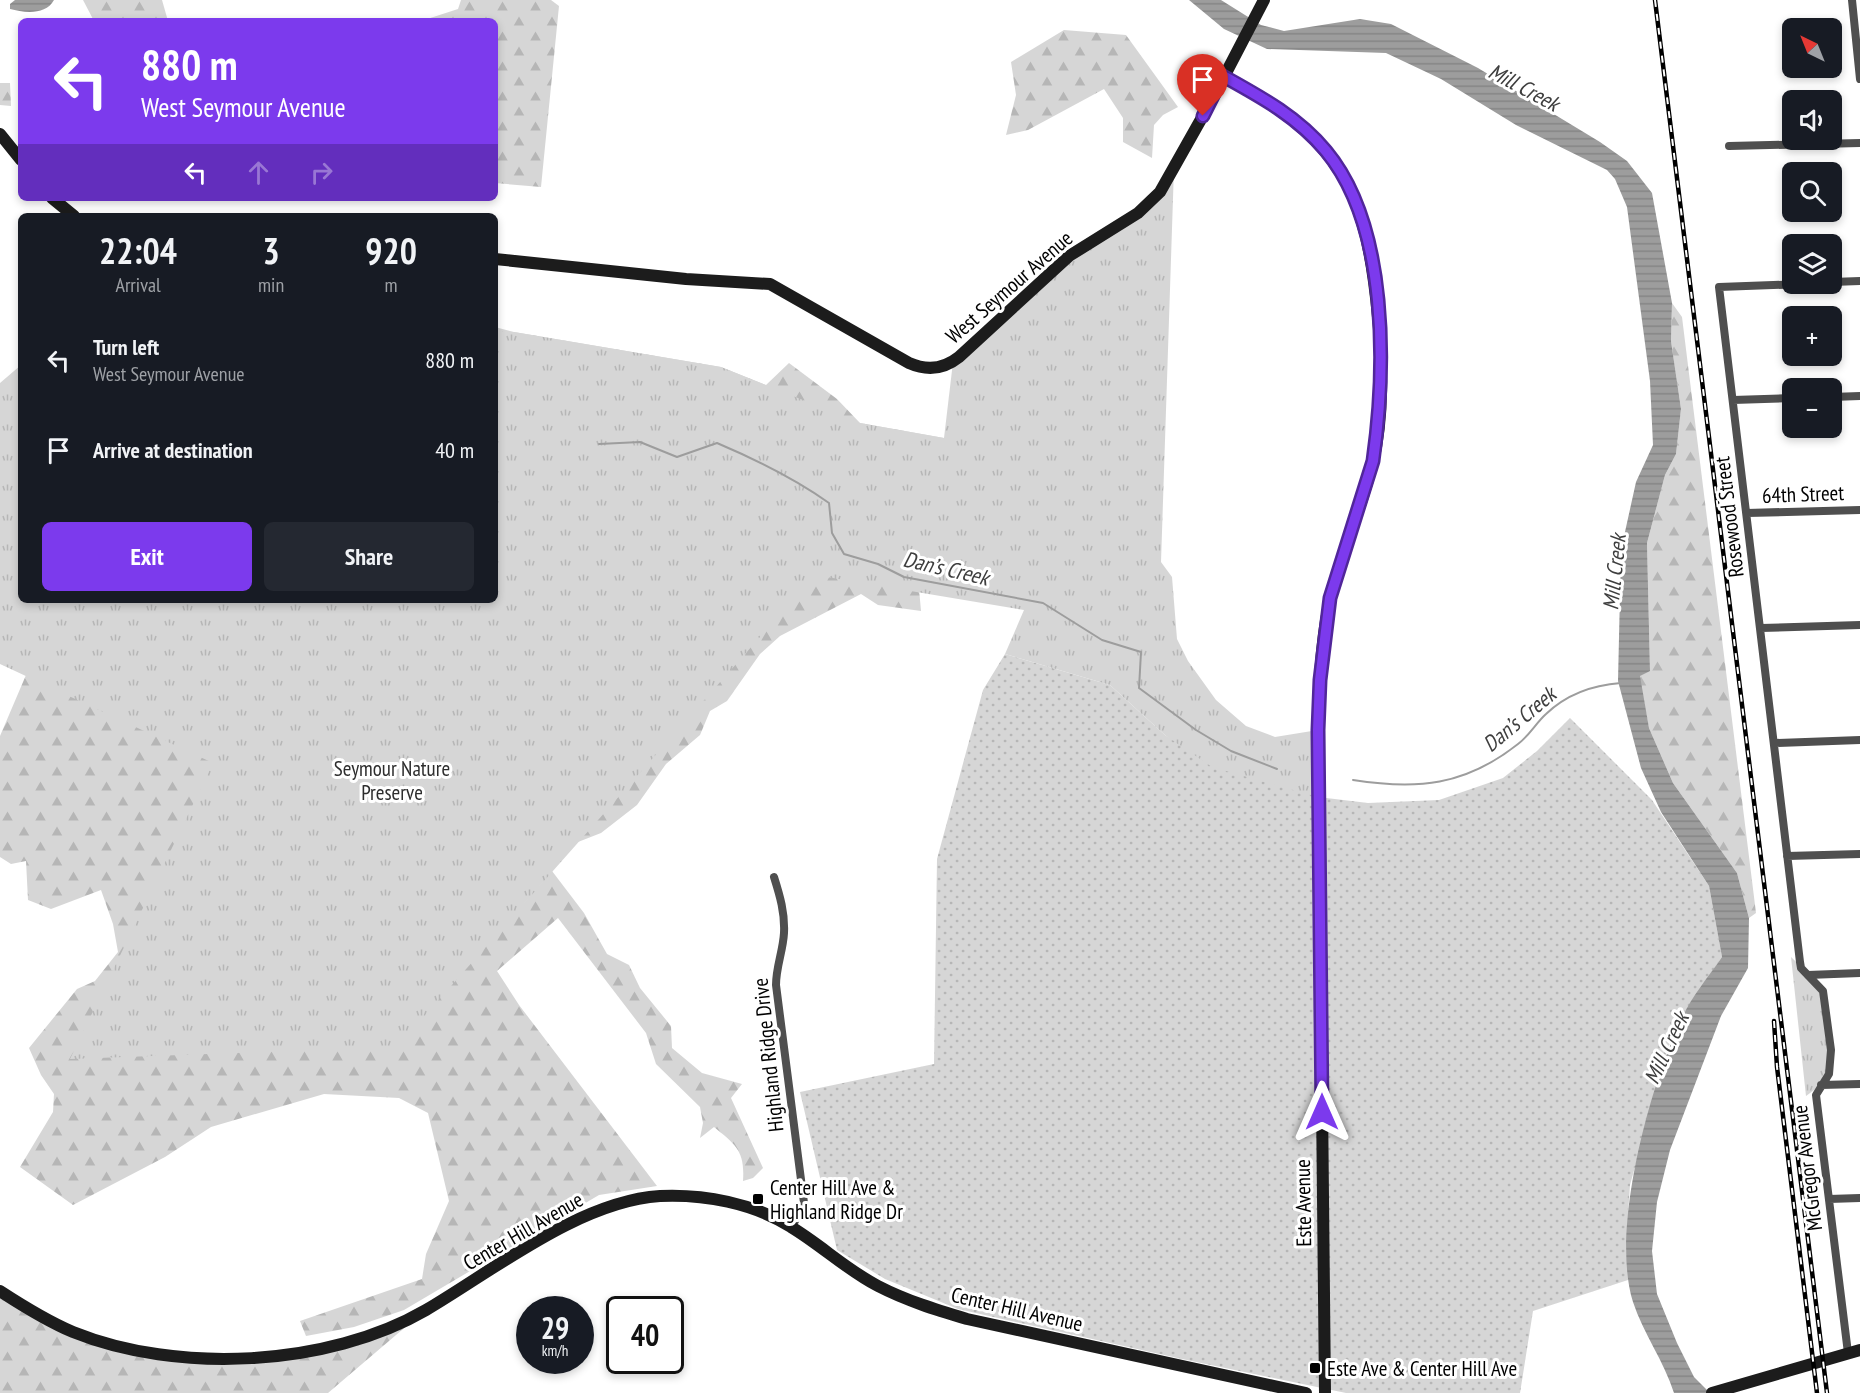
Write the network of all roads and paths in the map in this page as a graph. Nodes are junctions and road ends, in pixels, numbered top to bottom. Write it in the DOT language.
graph roads {
  1 [pos="1264,0"];
  2 [pos="1852,0"];
  3 [pos="1223,76"];
  4 [pos="1860,79"];
  5 [pos="0,134"];
  6 [pos="1860,143"];
  7 [pos="1729,146"];
  8 [pos="18,156"];
  9 [pos="56,201"];
  10 [pos="70,213"];
  11 [pos="498,259"];
  12 [pos="1860,281"];
  13 [pos="1842,282"];
  14 [pos="1782,285"];
  15 [pos="1860,396"];
  16 [pos="1842,397"];
  17 [pos="1782,398"];
  18 [pos="1733,400"];
  19 [pos="1860,510"];
  20 [pos="1747,513"];
  21 [pos="1860,625"];
  22 [pos="1761,628"];
  23 [pos="1860,740"];
  24 [pos="1776,742"];
  25 [pos="1860,854"];
  26 [pos="1787,856"];
  27 [pos="774,877"];
  28 [pos="1860,973"];
  29 [pos="1808,975"];
  30 [pos="1860,1084"];
  31 [pos="1821,1085"];
  32 [pos="1860,1198"];
  33 [pos="1829,1199"];
  34 [pos="792,1227"];
  35 [pos="0,1290"];
  36 [pos="1854,1351"];
  37 [pos="1715,1392"];
  38 [pos="1306,1393"];
  39 [pos="1325,1393"];
  1 -- 3 [label="street, West Seymour Avenue"];
  2 -- 4 [label="street"];
  3 -- 11 [label="street, West Seymour Avenue"];
  3 -- 39 [label="street, Este Avenue"];
  5 -- 8 [label="street"];
  6 -- 7 [label="street"];
  9 -- 10 [label="street"];
  12 -- 13 [label="street"];
  14 -- 18 [label="street, Rosewood Street"];
  15 -- 16 [label="street"];
  17 -- 18 [label="street"];
  18 -- 20 [label="street, Rosewood Street"];
  19 -- 20 [label="street, 64th Street"];
  20 -- 22 [label="street, Rosewood Street"];
  21 -- 22 [label="street"];
  22 -- 24 [label="street, Rosewood Street"];
  23 -- 24 [label="street"];
  24 -- 26 [label="street, McGregor Avenue"];
  25 -- 26 [label="street"];
  26 -- 29 [label="street, McGregor Avenue"];
  27 -- 34 [label="street, Highland Ridge Drive"];
  28 -- 29 [label="street"];
  29 -- 31 [label="street, McGregor Avenue"];
  30 -- 31 [label="street"];
  31 -- 33 [label="street, McGregor Avenue"];
  32 -- 33 [label="street"];
  33 -- 36 [label="street, McGregor Avenue"];
  34 -- 35 [label="street, Center Hill Avenue"];
  34 -- 38 [label="street, Center Hill Avenue"];
  36 -- 37 [label="street"];
}
